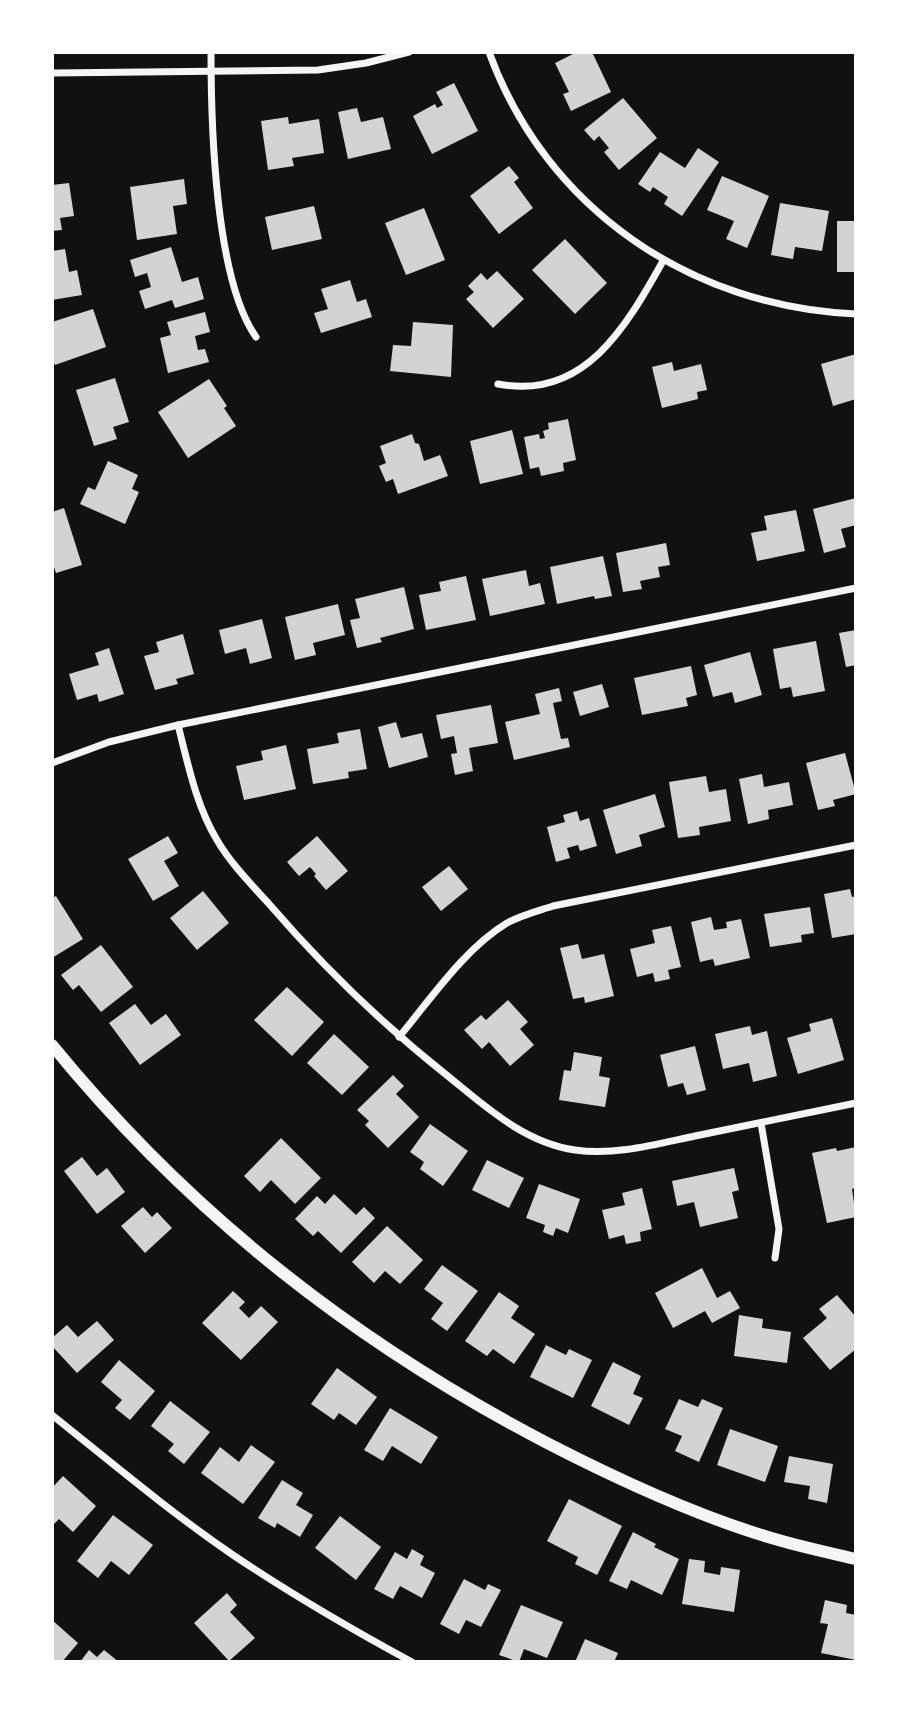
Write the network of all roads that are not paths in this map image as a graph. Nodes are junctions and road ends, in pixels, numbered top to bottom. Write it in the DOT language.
graph roads {
  1 [pos="211,52"];
  2 [pos="409,52"];
  3 [pos="489,52"];
  4 [pos="211,72"];
  5 [pos="52,73"];
  6 [pos="663,261"];
  7 [pos="856,314"];
  8 [pos="256,337"];
  9 [pos="498,384"];
  10 [pos="856,588"];
  11 [pos="178,725"];
  12 [pos="52,763"];
  13 [pos="856,845"];
  14 [pos="399,1037"];
  15 [pos="52,1045"];
  16 [pos="856,1103"];
  17 [pos="761,1123"];
  18 [pos="775,1258"];
  19 [pos="52,1415"];
  20 [pos="856,1559"];
  21 [pos="412,1661"];
  1 -- 4 [label="street"];
  2 -- 4 [label="street"];
  3 -- 6 [label="street"];
  4 -- 5 [label="street"];
  4 -- 8 [label="street"];
  6 -- 7 [label="street"];
  6 -- 9 [label="street"];
  10 -- 11 [label="street"];
  11 -- 12 [label="street"];
  11 -- 14 [label="street"];
  13 -- 14 [label="street"];
  14 -- 17 [label="street"];
  15 -- 20 [label="street"];
  16 -- 17 [label="street"];
  17 -- 18 [label="street"];
  19 -- 21 [label="street"];
}
